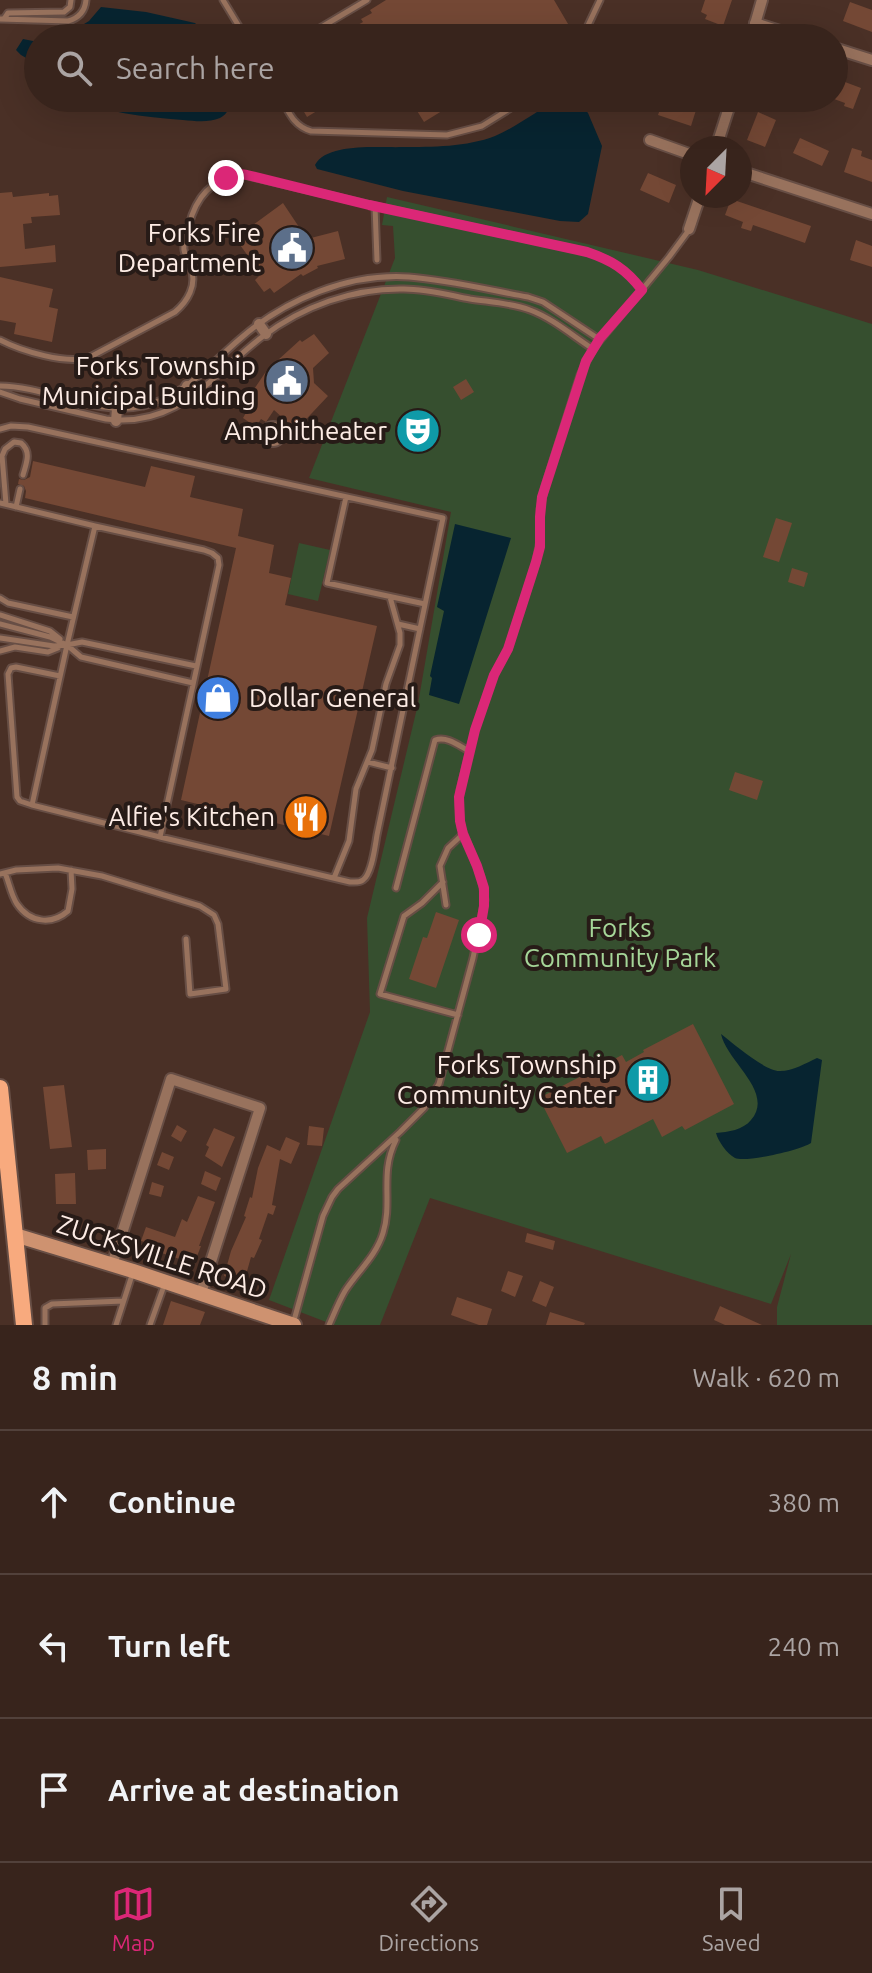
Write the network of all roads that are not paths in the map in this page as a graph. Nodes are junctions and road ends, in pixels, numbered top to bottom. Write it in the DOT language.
graph roads {
  1 [pos="71,0"];
  2 [pos="86,0"];
  3 [pos="223,0"];
  4 [pos="367,0"];
  5 [pos="600,0"];
  6 [pos="762,0"];
  7 [pos="2,19"];
  8 [pos="755,23"];
  9 [pos="238,24"];
  10 [pos="327,24"];
  11 [pos="589,24"];
  12 [pos="758,24"];
  13 [pos="848,52"];
  14 [pos="872,60"];
  15 [pos="289,112"];
  16 [pos="504,112"];
  17 [pos="728,112"];
  18 [pos="720,136"];
  19 [pos="650,140"];
  20 [pos="680,151"];
  21 [pos="752,175"];
  22 [pos="375,206"];
  23 [pos="696,208"];
  24 [pos="872,214"];
  25 [pos="689,229"];
  26 [pos="377,260"];
  27 [pos="642,290"];
  28 [pos="259,324"];
  29 [pos="266,334"];
  30 [pos="599,339"];
  31 [pos="0,340"];
  32 [pos="593,349"];
  33 [pos="0,386"];
  34 [pos="187,386"];
  35 [pos="0,392"];
  36 [pos="195,395"];
  37 [pos="117,409"];
  38 [pos="116,421"];
  39 [pos="0,429"];
  40 [pos="23,475"];
  41 [pos="20,489"];
  42 [pos="346,497"];
  43 [pos="3,504"];
  44 [pos="16,507"];
  45 [pos="95,526"];
  46 [pos="390,597"];
  47 [pos="0,598"];
  48 [pos="425,604"];
  49 [pos="0,615"];
  50 [pos="73,617"];
  51 [pos="0,624"];
  52 [pos="398,624"];
  53 [pos="420,629"];
  54 [pos="0,638"];
  55 [pos="67,645"];
  56 [pos="0,651"];
  57 [pos="196,666"];
  58 [pos="60,676"];
  59 [pos="193,683"];
  60 [pos="469,751"];
  61 [pos="368,762"];
  62 [pos="392,768"];
  63 [pos="32,805"];
  64 [pos="463,834"];
  65 [pos="160,837"];
  66 [pos="71,870"];
  67 [pos="2,873"];
  68 [pos="334,878"];
  69 [pos="443,882"];
  70 [pos="396,888"];
  71 [pos="446,905"];
  72 [pos="186,939"];
  73 [pos="458,1015"];
  74 [pos="0,1088"];
  75 [pos="400,1132"];
  76 [pos="3,1157"];
  77 [pos="8,1233"];
  78 [pos="112,1265"];
  79 [pos="133,1271"];
  80 [pos="165,1282"];
  81 [pos="201,1293"];
  82 [pos="123,1301"];
  83 [pos="24,1325"];
  84 [pos="45,1325"];
  85 [pos="116,1325"];
  86 [pos="150,1325"];
  87 [pos="293,1325"];
  88 [pos="329,1325"];
  1 -- 7 [label="lane"];
  2 -- 7 [label="lane"];
  3 -- 9 [label="lane"];
  4 -- 10 [label="lane"];
  5 -- 11 [label="lane"];
  6 -- 8 [label="street"];
  8 -- 12 [label="street"];
  13 -- 14 [label="street"];
  15 -- 16 [label="lane"];
  17 -- 18 [label="street"];
  19 -- 20 [label="street"];
  21 -- 24 [label="street"];
  22 -- 26 [label="lane"];
  22 -- 27 [label="lane"];
  22 -- 31 [label="lane"];
  23 -- 25 [label="street"];
  25 -- 27 [label="lane"];
  27 -- 30 [label="lane"];
  28 -- 29 [label="street"];
  28 -- 30 [label="lane"];
  28 -- 34 [label="lane"];
  29 -- 32 [label="lane"];
  29 -- 36 [label="lane"];
  30 -- 32 [label="lane"];
  32 -- 60 [label="lane"];
  33 -- 37 [label="lane"];
  34 -- 36 [label="street"];
  34 -- 37 [label="lane"];
  35 -- 38 [label="lane"];
  36 -- 38 [label="lane"];
  37 -- 38 [label="street"];
  39 -- 42 [label="lane"];
  40 -- 43 [label="lane"];
  41 -- 44 [label="lane"];
  42 -- 46 [label="lane"];
  42 -- 48 [label="lane"];
  43 -- 44 [label="lane"];
  44 -- 45 [label="lane"];
  45 -- 50 [label="lane"];
  45 -- 57 [label="lane"];
  46 -- 48 [label="lane"];
  46 -- 52 [label="lane"];
  47 -- 50 [label="lane"];
  48 -- 53 [label="lane"];
  49 -- 55 [label="lane"];
  50 -- 55 [label="lane"];
  51 -- 55 [label="lane"];
  52 -- 53 [label="lane"];
  52 -- 61 [label="lane"];
  53 -- 62 [label="lane"];
  54 -- 55 [label="lane"];
  55 -- 56 [label="lane"];
  55 -- 57 [label="lane"];
  55 -- 58 [label="lane"];
  55 -- 59 [label="lane"];
  57 -- 59 [label="lane"];
  58 -- 63 [label="lane"];
  58 -- 63 [label="lane"];
  59 -- 65 [label="lane"];
  60 -- 64 [label="lane"];
  60 -- 70 [label="lane"];
  61 -- 62 [label="lane"];
  61 -- 68 [label="lane"];
  62 -- 68 [label="lane"];
  63 -- 65 [label="lane"];
  64 -- 69 [label="lane"];
  64 -- 73 [label="lane"];
  65 -- 68 [label="lane"];
  66 -- 67 [label="lane"];
  66 -- 67 [label="lane"];
  66 -- 72 [label="lane"];
  69 -- 71 [label="lane"];
  69 -- 73 [label="lane"];
  73 -- 75 [label="lane"];
  74 -- 76 [label="main road"];
  75 -- 87 [label="lane"];
  75 -- 88 [label="lane"];
  76 -- 77 [label="main road"];
  77 -- 78 [label="street, ZUCKSVILLE ROAD"];
  77 -- 83 [label="main road"];
  78 -- 79 [label="street, ZUCKSVILLE ROAD"];
  78 -- 81 [label="street"];
  79 -- 80 [label="street, ZUCKSVILLE ROAD"];
  79 -- 82 [label="lane"];
  80 -- 81 [label="street, ZUCKSVILLE ROAD"];
  80 -- 86 [label="lane"];
  81 -- 87 [label="street, ZUCKSVILLE ROAD"];
  82 -- 84 [label="lane"];
  82 -- 85 [label="lane"];
}
